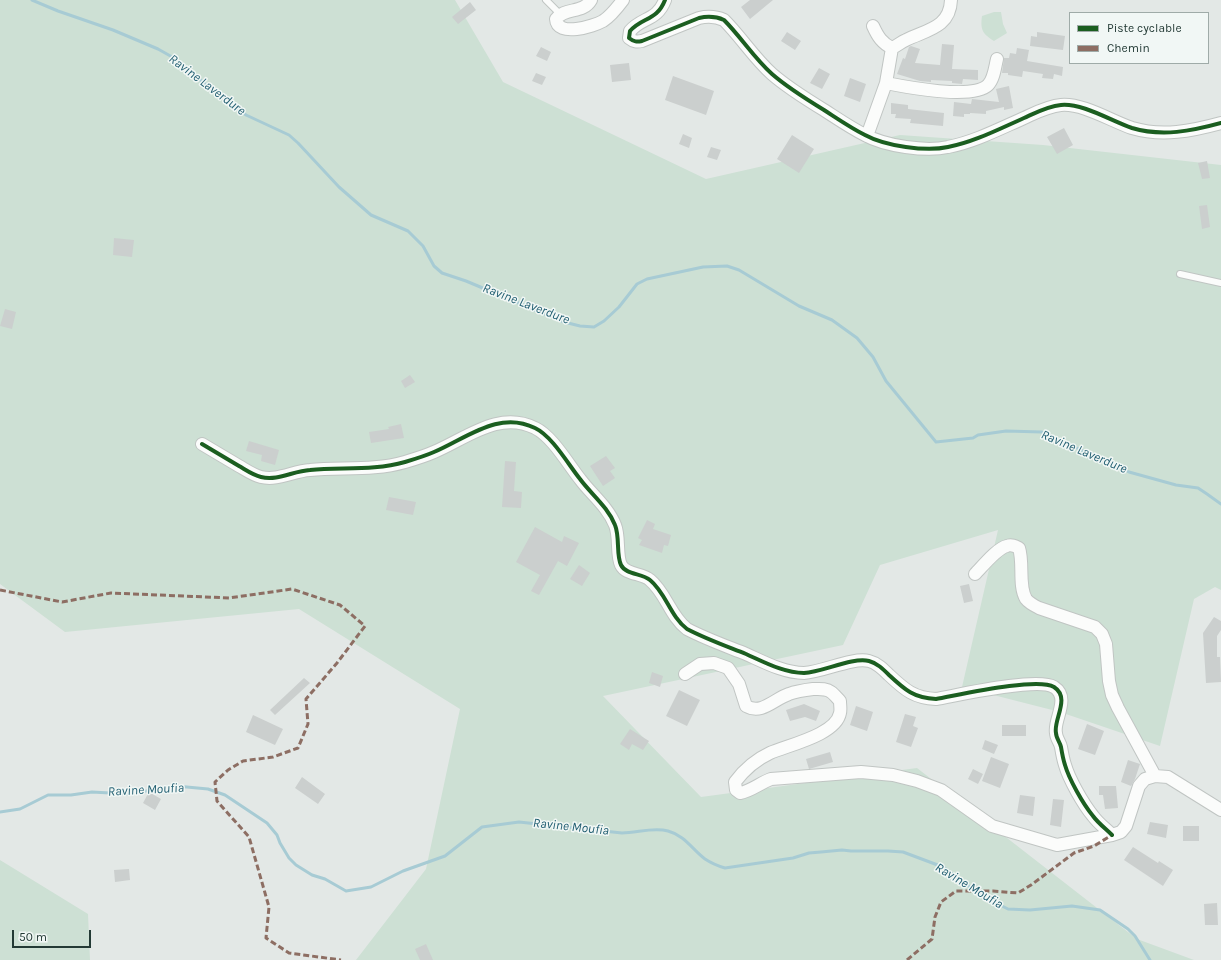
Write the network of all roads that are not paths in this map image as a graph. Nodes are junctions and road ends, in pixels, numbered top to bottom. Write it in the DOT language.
graph roads {
  1 [pos="546,0"];
  2 [pos="592,0"];
  3 [pos="623,0"];
  4 [pos="665,0"];
  5 [pos="951,0"];
  6 [pos="560,14"];
  7 [pos="873,26"];
  8 [pos="892,48"];
  9 [pos="997,59"];
  10 [pos="886,83"];
  11 [pos="1221,123"];
  12 [pos="867,136"];
  13 [pos="1180,274"];
  14 [pos="1221,283"];
  15 [pos="202,444"];
  16 [pos="975,574"];
  17 [pos="685,674"];
  18 [pos="1155,776"];
  19 [pos="1221,810"];
  20 [pos="1112,835"];
  1 -- 6 [label="lane"];
  2 -- 6 [label="street"];
  3 -- 6 [label="street"];
  4 -- 12 [label="street"];
  5 -- 8 [label="street"];
  7 -- 8 [label="street"];
  8 -- 10 [label="street"];
  9 -- 10 [label="street"];
  10 -- 12 [label="street"];
  11 -- 12 [label="street"];
  13 -- 14 [label="lane"];
  15 -- 20 [label="street"];
  16 -- 18 [label="street"];
  17 -- 20 [label="street"];
  18 -- 19 [label="street"];
  18 -- 20 [label="street"];
}
